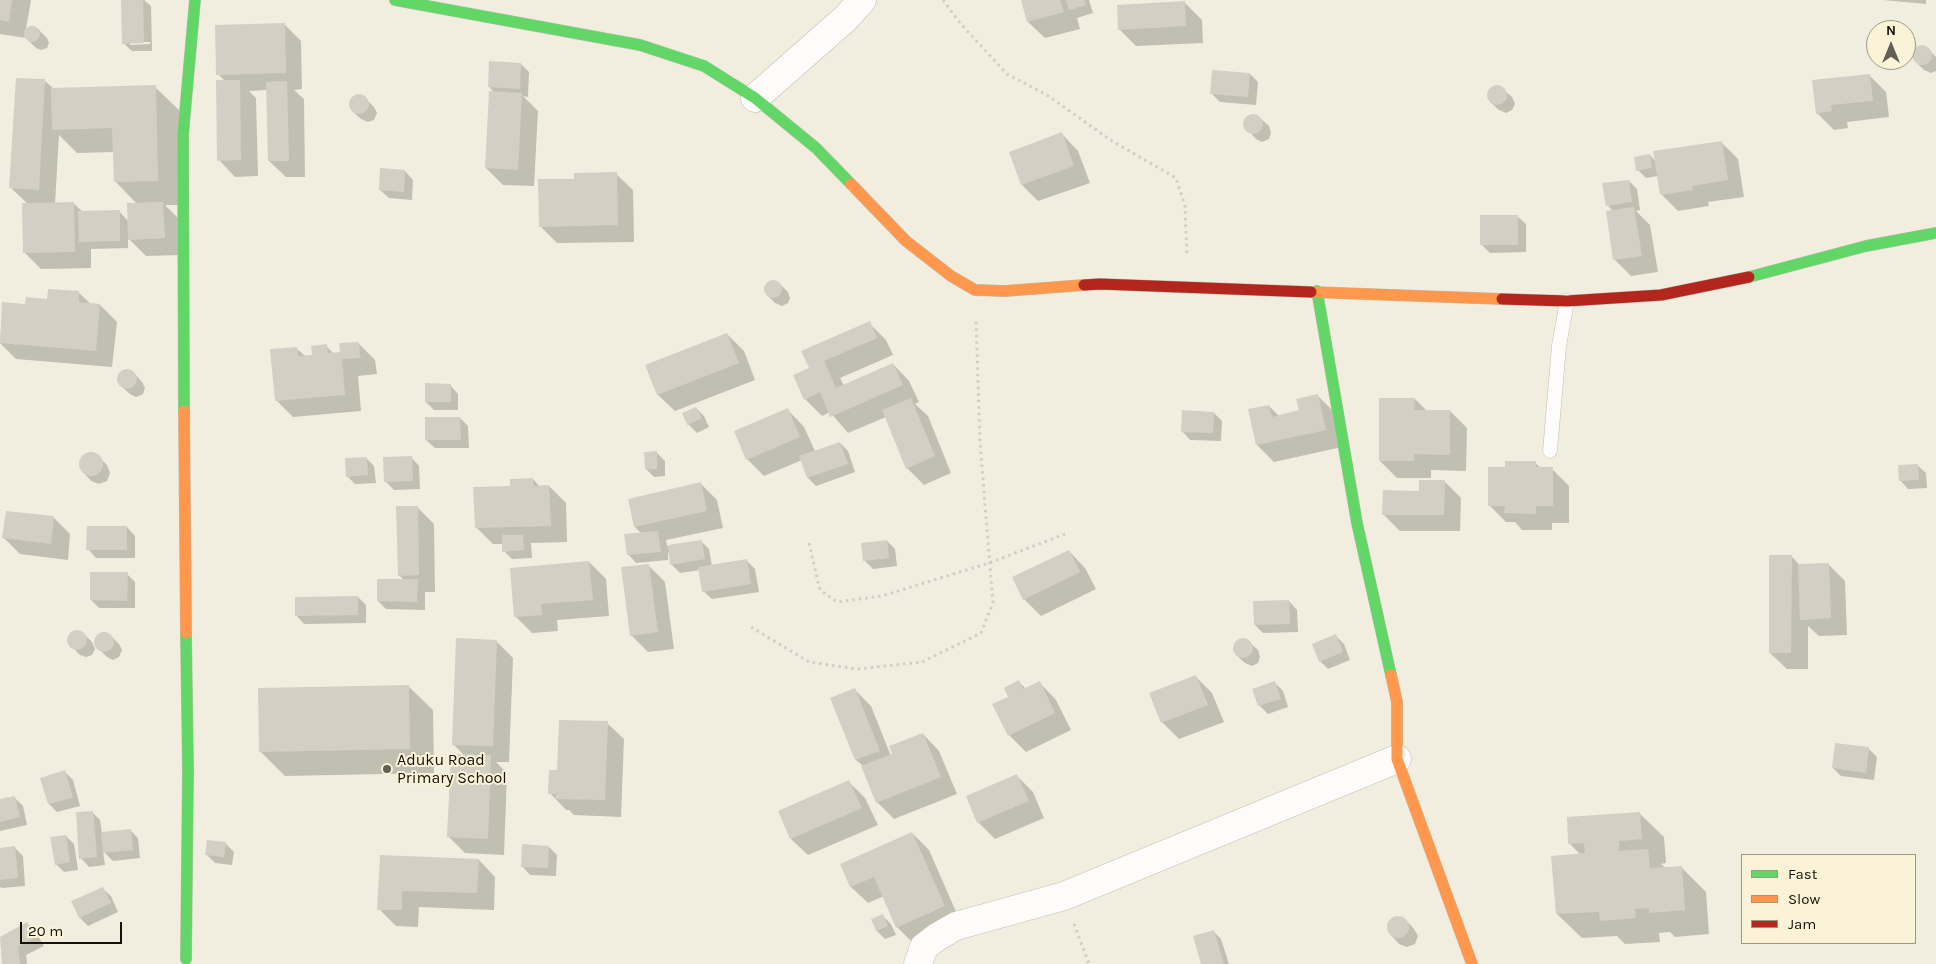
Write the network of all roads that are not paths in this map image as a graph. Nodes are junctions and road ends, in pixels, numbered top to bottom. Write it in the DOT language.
graph roads {
  1 [pos="195,0"];
  2 [pos="394,0"];
  3 [pos="862,0"];
  4 [pos="755,98"];
  5 [pos="1936,233"];
  6 [pos="1317,291"];
  7 [pos="1567,301"];
  8 [pos="1550,451"];
  9 [pos="1398,759"];
  10 [pos="186,959"];
  11 [pos="918,964"];
  12 [pos="1472,964"];
  1 -- 10 [label="street"];
  2 -- 4 [label="street"];
  3 -- 4 [label="street"];
  4 -- 6 [label="street"];
  5 -- 7 [label="street"];
  6 -- 7 [label="street"];
  6 -- 9 [label="street"];
  7 -- 8 [label="lane"];
  9 -- 11 [label="street"];
  9 -- 12 [label="street"];
}
